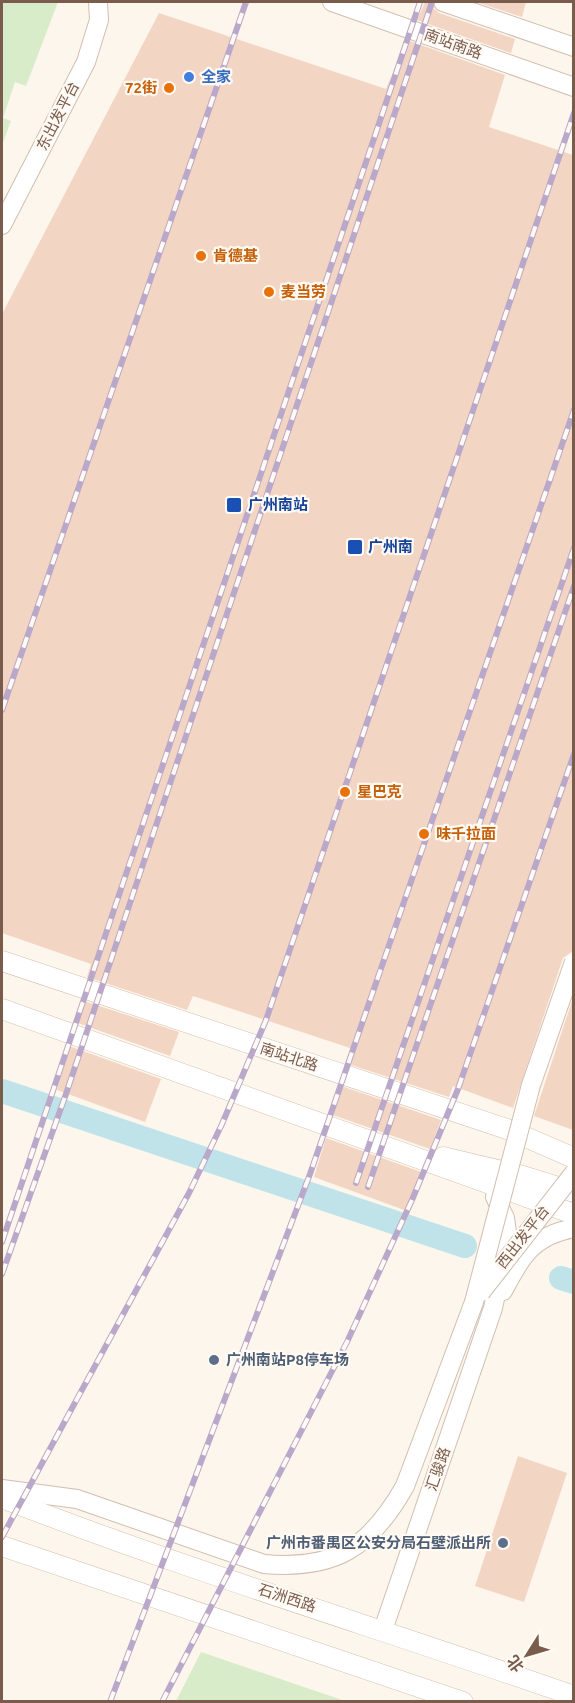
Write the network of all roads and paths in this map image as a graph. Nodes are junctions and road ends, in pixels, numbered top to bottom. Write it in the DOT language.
graph roads {
  1 [pos="98,2"];
  2 [pos="332,2"];
  3 [pos="443,2"];
  4 [pos="573,47"];
  5 [pos="573,87"];
  6 [pos="2,225"];
  7 [pos="2,961"];
  8 [pos="573,962"];
  9 [pos="2,1009"];
  10 [pos="350,1135"];
  11 [pos="573,1158"];
  12 [pos="573,1173"];
  13 [pos="460,1174"];
  14 [pos="573,1192"];
  15 [pos="573,1214"];
  16 [pos="573,1228"];
  17 [pos="474,1302"];
  18 [pos="493,1308"];
  19 [pos="2,1489"];
  20 [pos="2,1498"];
  21 [pos="2,1546"];
  22 [pos="383,1630"];
  23 [pos="573,1696"];
  24 [pos="463,1701"];
  1 -- 6 [label="street, 东出发平台"];
  2 -- 5 [label="street, 南站南路"];
  3 -- 4 [label="street"];
  7 -- 11 [label="main road, 南站北路"];
  8 -- 17 [label="street, bridge"];
  9 -- 10 [label="main road"];
  10 -- 13 [label="main road"];
  10 -- 14 [label="main road"];
  12 -- 17 [label="street, 西出发平台, bridge"];
  13 -- 15 [label="main road"];
  13 -- 18 [label="street"];
  16 -- 18 [label="street"];
  17 -- 19 [label="street"];
  18 -- 22 [label="street, 汇骏路"];
  20 -- 22 [label="main road, 石洲西路"];
  21 -- 24 [label="main road"];
  22 -- 23 [label="main road, 石洲西路"];
}
